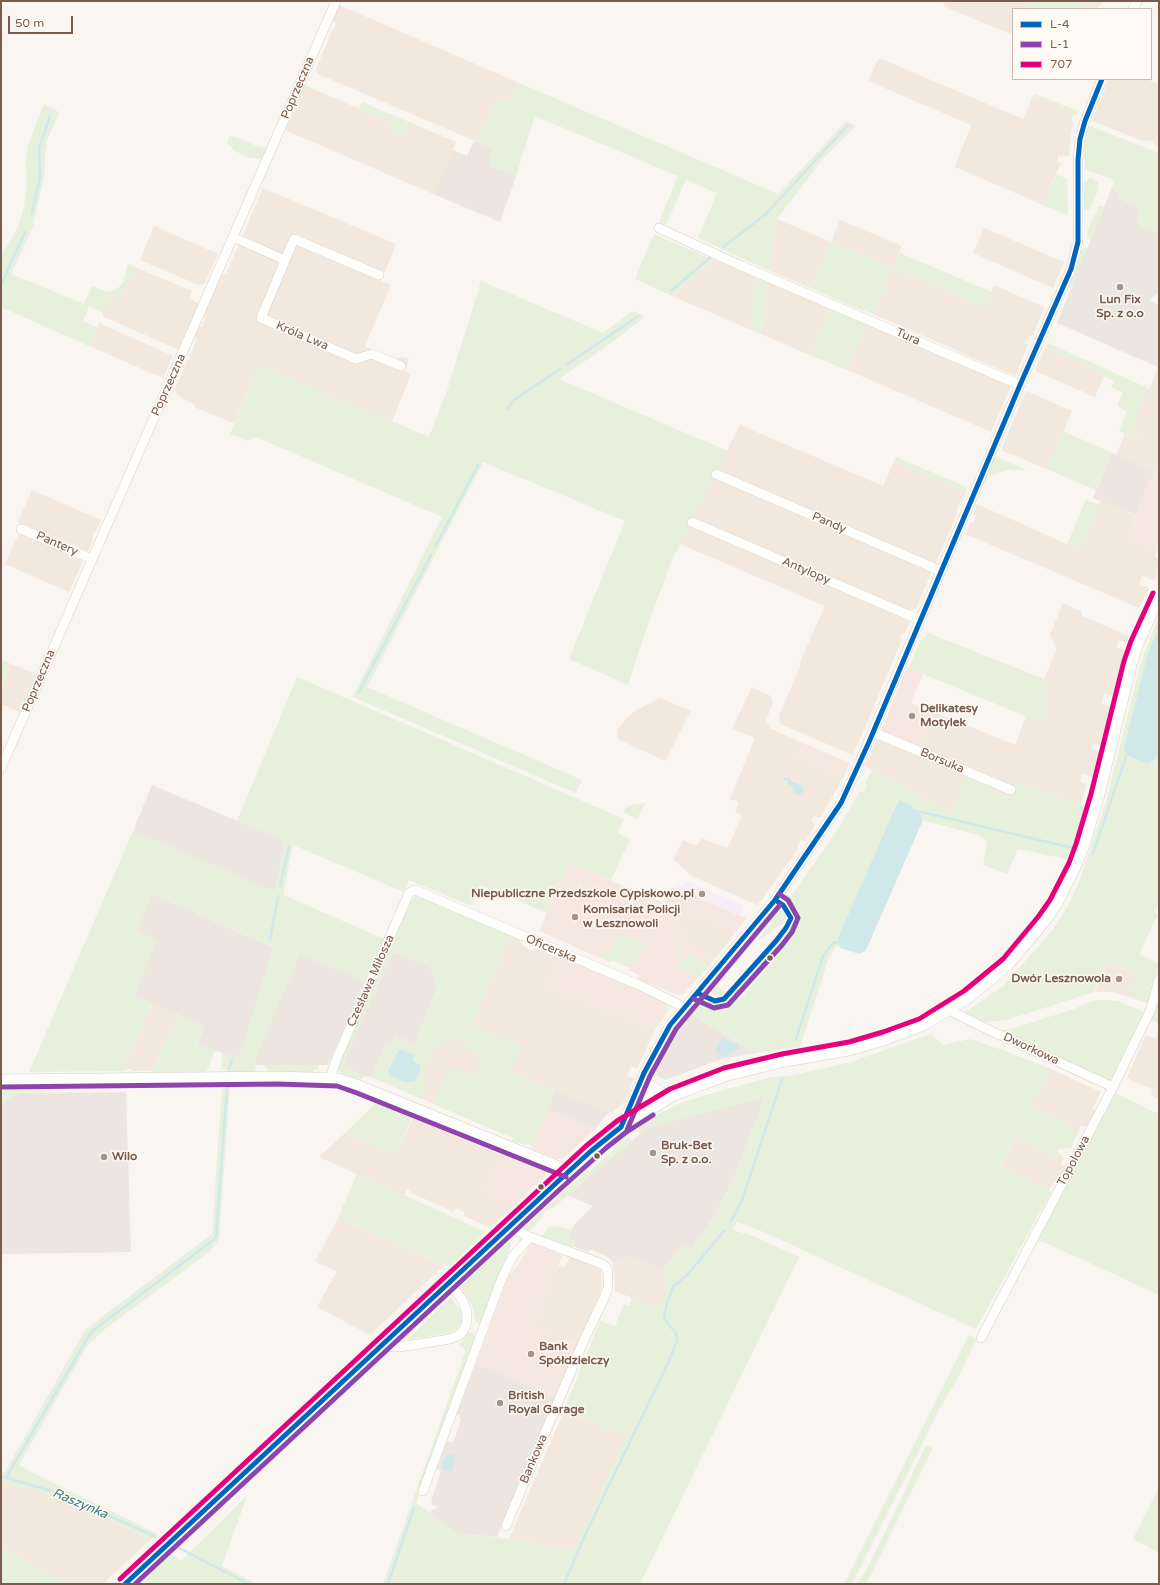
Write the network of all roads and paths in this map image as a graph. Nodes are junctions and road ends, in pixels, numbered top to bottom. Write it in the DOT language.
graph roads {
  1 [pos="336,1"];
  2 [pos="1102,80"];
  3 [pos="659,228"];
  4 [pos="233,237"];
  5 [pos="285,260"];
  6 [pos="379,275"];
  7 [pos="401,366"];
  8 [pos="1020,385"];
  9 [pos="716,474"];
  10 [pos="692,522"];
  11 [pos="21,528"];
  12 [pos="92,559"];
  13 [pos="941,571"];
  14 [pos="1159,596"];
  15 [pos="920,620"];
  16 [pos="873,732"];
  17 [pos="1,768"];
  18 [pos="1011,790"];
  19 [pos="418,890"];
  20 [pos="1159,980"];
  21 [pos="684,1007"];
  22 [pos="949,1010"];
  23 [pos="330,1078"];
  24 [pos="645,1078"];
  25 [pos="1,1080"];
  26 [pos="1113,1087"];
  27 [pos="637,1088"];
  28 [pos="673,1095"];
  29 [pos="649,1109"];
  30 [pos="621,1127"];
  31 [pos="569,1171"];
  32 [pos="510,1228"];
  33 [pos="530,1237"];
  34 [pos="450,1283"];
  35 [pos="466,1326"];
  36 [pos="482,1331"];
  37 [pos="981,1338"];
  38 [pos="382,1346"];
  39 [pos="423,1491"];
  40 [pos="506,1526"];
  41 [pos="125,1584"];
  1 -- 4 [label="street, Poprzeczna"];
  2 -- 8 [label="street"];
  3 -- 8 [label="street, Tura"];
  4 -- 5 [label="street"];
  4 -- 12 [label="street, Poprzeczna"];
  5 -- 6 [label="street, Króla Lwa"];
  5 -- 7 [label="street, Króla Lwa"];
  8 -- 13 [label="street"];
  9 -- 13 [label="street, Pandy"];
  10 -- 15 [label="street, Antylopy"];
  11 -- 12 [label="street, Pantery"];
  12 -- 17 [label="street, Poprzeczna"];
  13 -- 15 [label="street"];
  14 -- 22 [label="main road"];
  15 -- 16 [label="street"];
  16 -- 18 [label="street, Borsuka"];
  16 -- 21 [label="street"];
  19 -- 21 [label="street, Oficerska"];
  19 -- 23 [label="street, Czesława Miłosza"];
  20 -- 26 [label="street, Topolowa"];
  21 -- 24 [label="street"];
  22 -- 26 [label="street, Dworkowa"];
  22 -- 28 [label="main road"];
  23 -- 25 [label="street"];
  23 -- 31 [label="street"];
  24 -- 27 [label="street"];
  24 -- 28 [label="street"];
  24 -- 29 [label="street"];
  26 -- 37 [label="street, Topolowa"];
  27 -- 29 [label="street"];
  27 -- 30 [label="street"];
  28 -- 29 [label="main road"];
  29 -- 30 [label="main road"];
  30 -- 31 [label="main road"];
  31 -- 32 [label="main road"];
  32 -- 33 [label="street, Bankowa"];
  32 -- 34 [label="main road"];
  33 -- 36 [label="street"];
  33 -- 40 [label="street, Bankowa"];
  34 -- 35 [label="street"];
  34 -- 38 [label="main road"];
  35 -- 36 [label="street"];
  35 -- 38 [label="street"];
  36 -- 39 [label="street"];
  38 -- 41 [label="main road"];
}
